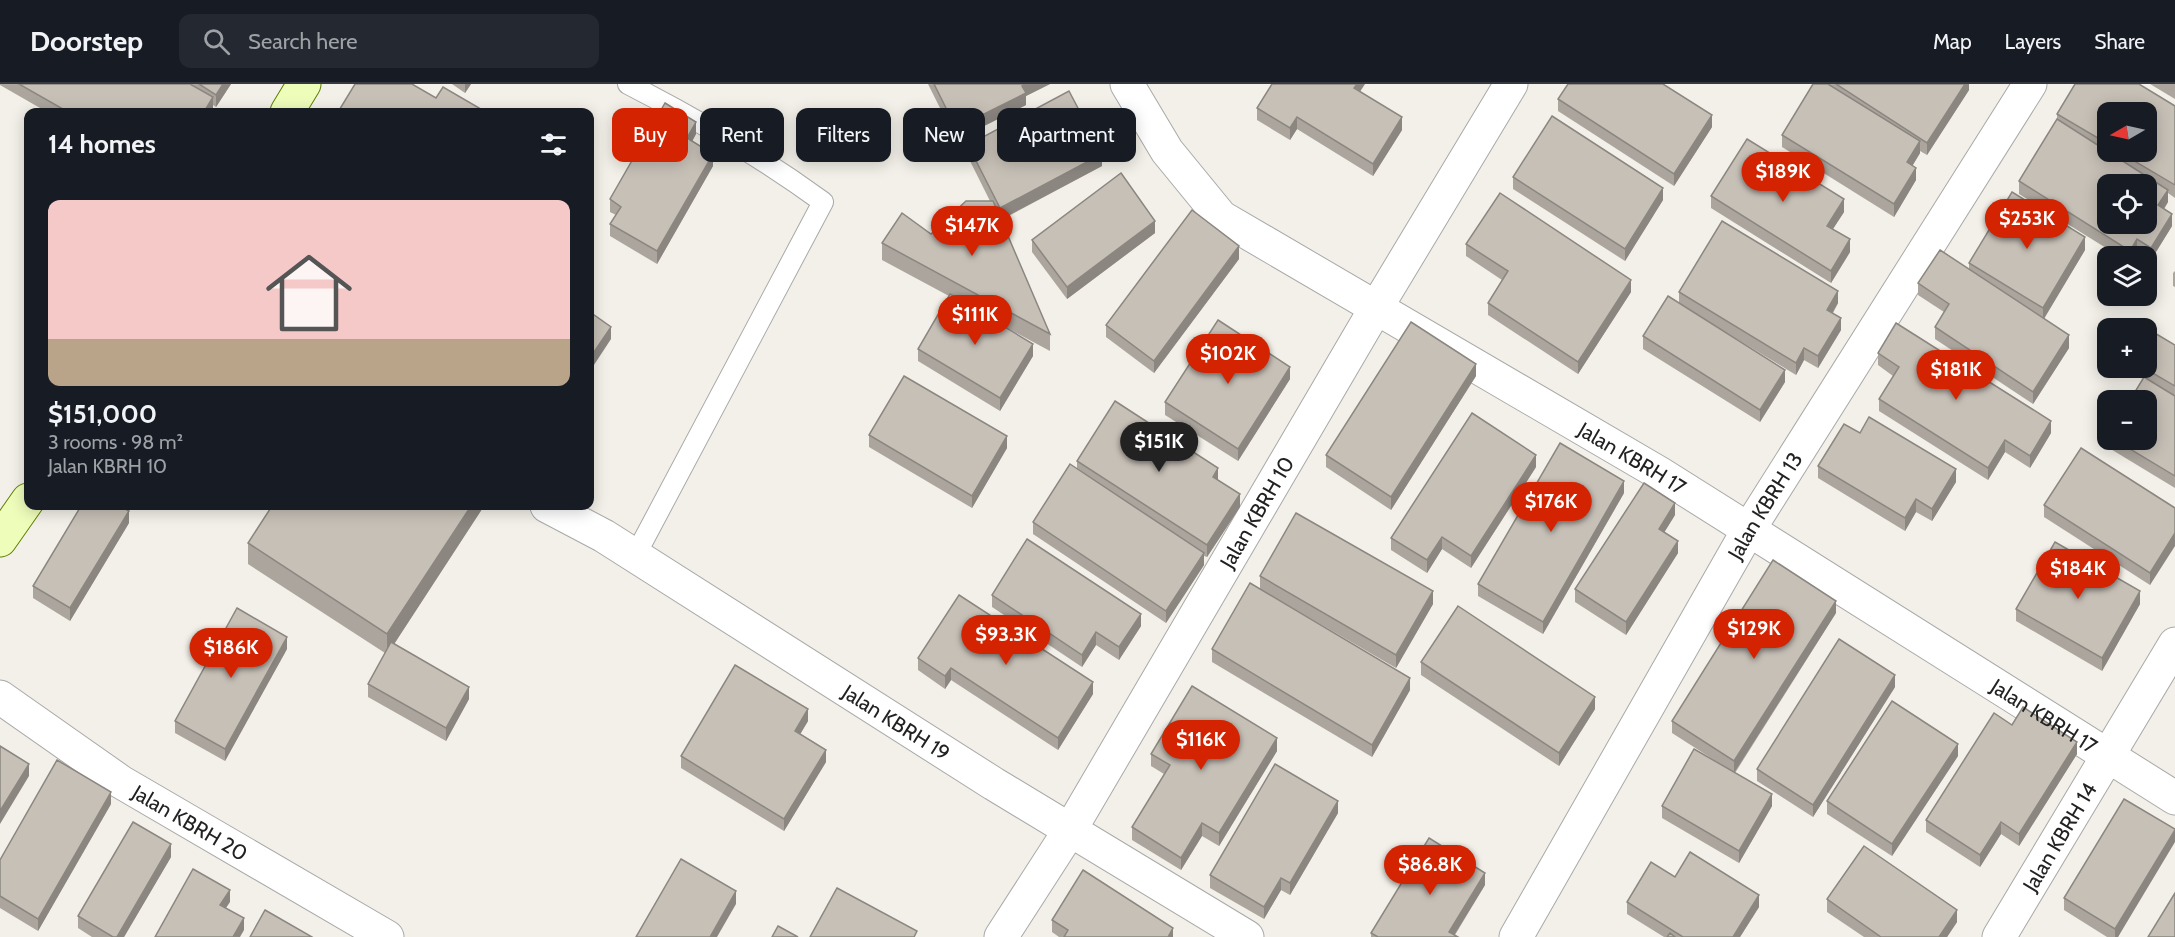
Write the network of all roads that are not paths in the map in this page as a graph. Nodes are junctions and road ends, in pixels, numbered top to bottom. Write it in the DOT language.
graph roads {
  1 [pos="304,84"];
  2 [pos="628,84"];
  3 [pos="1127,84"];
  4 [pos="1511,84"];
  5 [pos="2030,84"];
  6 [pos="289,108"];
  7 [pos="1376,308"];
  8 [pos="24,506"];
  9 [pos="554,510"];
  10 [pos="1749,529"];
  11 [pos="0,540"];
  12 [pos="636,555"];
  13 [pos="2175,644"];
  14 [pos="0,697"];
  15 [pos="2110,757"];
  16 [pos="2175,798"];
  17 [pos="1070,830"];
  18 [pos="387,937"];
  19 [pos="1001,937"];
  20 [pos="1247,937"];
  21 [pos="1516,937"];
  22 [pos="1999,937"];
  1 -- 6 [label="street"];
  2 -- 12 [label="lane"];
  3 -- 7 [label="street, Jalan KBRH 17"];
  4 -- 7 [label="street, Jalan KBRH 10"];
  5 -- 10 [label="street, Jalan KBRH 13"];
  7 -- 10 [label="street, Jalan KBRH 17"];
  7 -- 17 [label="street, Jalan KBRH 10"];
  8 -- 11 [label="street"];
  9 -- 12 [label="street, Jalan KBRH 19"];
  10 -- 15 [label="street, Jalan KBRH 17"];
  10 -- 21 [label="street, Jalan KBRH 13"];
  12 -- 17 [label="street, Jalan KBRH 19"];
  13 -- 15 [label="street, Jalan KBRH 14"];
  14 -- 18 [label="street, Jalan KBRH 20"];
  15 -- 16 [label="street, Jalan KBRH 17"];
  15 -- 22 [label="street, Jalan KBRH 14"];
  17 -- 19 [label="street, Jalan KBRH 10"];
  17 -- 20 [label="street, Jalan KBRH 19"];
}
